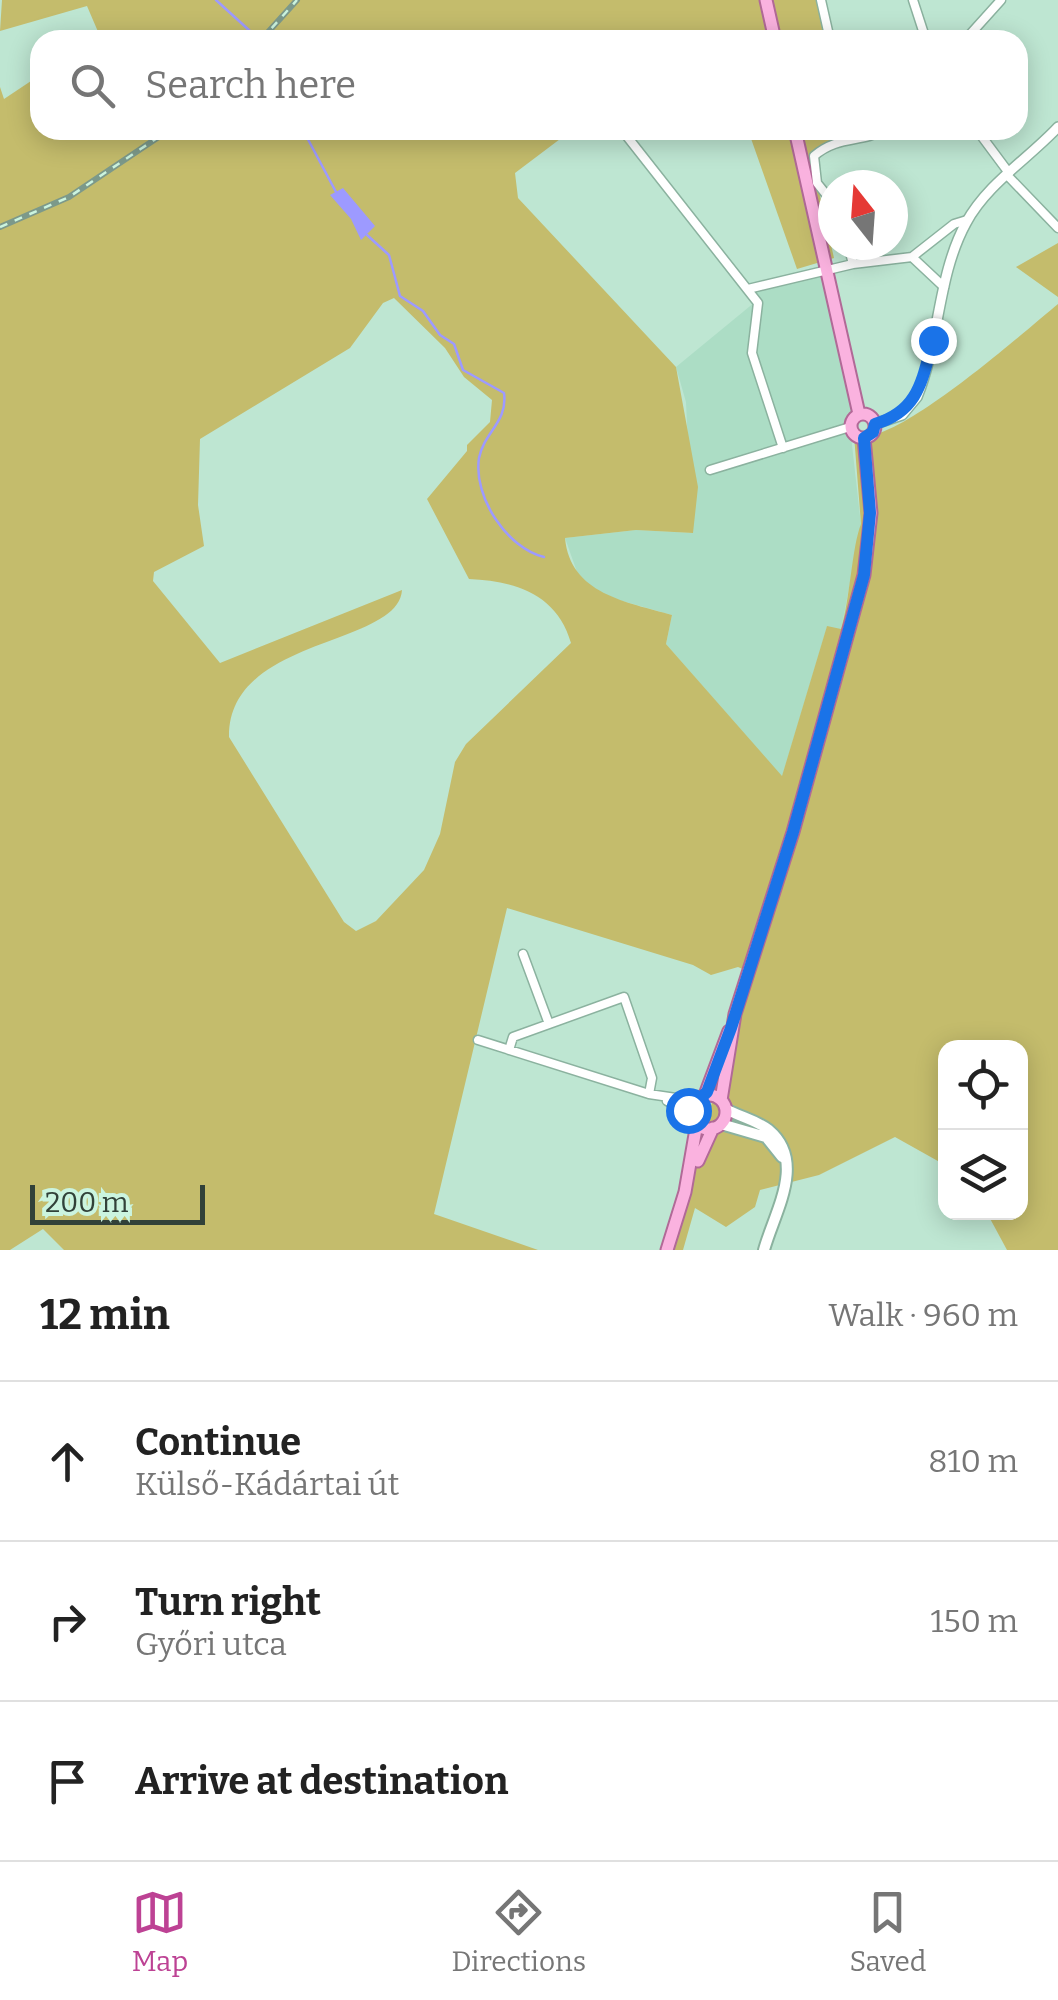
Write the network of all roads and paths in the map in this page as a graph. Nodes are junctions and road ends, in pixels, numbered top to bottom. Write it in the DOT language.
graph roads {
  1 [pos="766,0"];
  2 [pos="821,0"];
  3 [pos="913,0"];
  4 [pos="1001,0"];
  5 [pos="773,30"];
  6 [pos="828,30"];
  7 [pos="923,30"];
  8 [pos="974,30"];
  9 [pos="1058,127"];
  10 [pos="630,140"];
  11 [pos="797,140"];
  12 [pos="838,140"];
  13 [pos="984,140"];
  14 [pos="1008,174"];
  15 [pos="818,184"];
  16 [pos="968,220"];
  17 [pos="1058,228"];
  18 [pos="912,258"];
  19 [pos="852,260"];
  20 [pos="853,264"];
  21 [pos="826,271"];
  22 [pos="944,287"];
  23 [pos="748,290"];
  24 [pos="859,414"];
  25 [pos="875,424"];
  26 [pos="850,427"];
  27 [pos="864,438"];
  28 [pos="783,448"];
  29 [pos="710,470"];
  30 [pos="523,954"];
  31 [pos="549,1024"];
  32 [pos="731,1028"];
  33 [pos="478,1040"];
  34 [pos="508,1050"];
  35 [pos="654,1096"];
  36 [pos="723,1105"];
  37 [pos="697,1108"];
  38 [pos="717,1126"];
  39 [pos="785,1162"];
  40 [pos="685,1192"];
  41 [pos="667,1250"];
  42 [pos="764,1250"];
  1 -- 5 [label="main road"];
  2 -- 6 [label="street"];
  3 -- 7 [label="street"];
  4 -- 8 [label="street"];
  9 -- 14 [label="street"];
  10 -- 23 [label="street"];
  11 -- 21 [label="main road"];
  12 -- 15 [label="street"];
  13 -- 14 [label="street"];
  14 -- 16 [label="street"];
  14 -- 17 [label="street"];
  16 -- 18 [label="street"];
  16 -- 22 [label="street"];
  18 -- 20 [label="street"];
  18 -- 22 [label="street"];
  19 -- 20 [label="street"];
  20 -- 21 [label="street"];
  21 -- 23 [label="street"];
  21 -- 24 [label="main road"];
  22 -- 25 [label="street"];
  23 -- 28 [label="street"];
  24 -- 25 [label="main road"];
  24 -- 26 [label="main road"];
  25 -- 27 [label="main road"];
  26 -- 27 [label="main road"];
  26 -- 28 [label="street"];
  27 -- 32 [label="main road"];
  28 -- 29 [label="street"];
  30 -- 31 [label="street"];
  31 -- 34 [label="street"];
  31 -- 35 [label="street"];
  32 -- 36 [label="main road"];
  32 -- 37 [label="main road"];
  33 -- 34 [label="street"];
  34 -- 35 [label="street"];
  35 -- 37 [label="street"];
  36 -- 37 [label="main road"];
  36 -- 38 [label="main road"];
  36 -- 39 [label="main road"];
  37 -- 38 [label="main road"];
  37 -- 40 [label="main road"];
  38 -- 39 [label="main road"];
  38 -- 40 [label="main road"];
  39 -- 42 [label="main road"];
  40 -- 41 [label="main road"];
}
